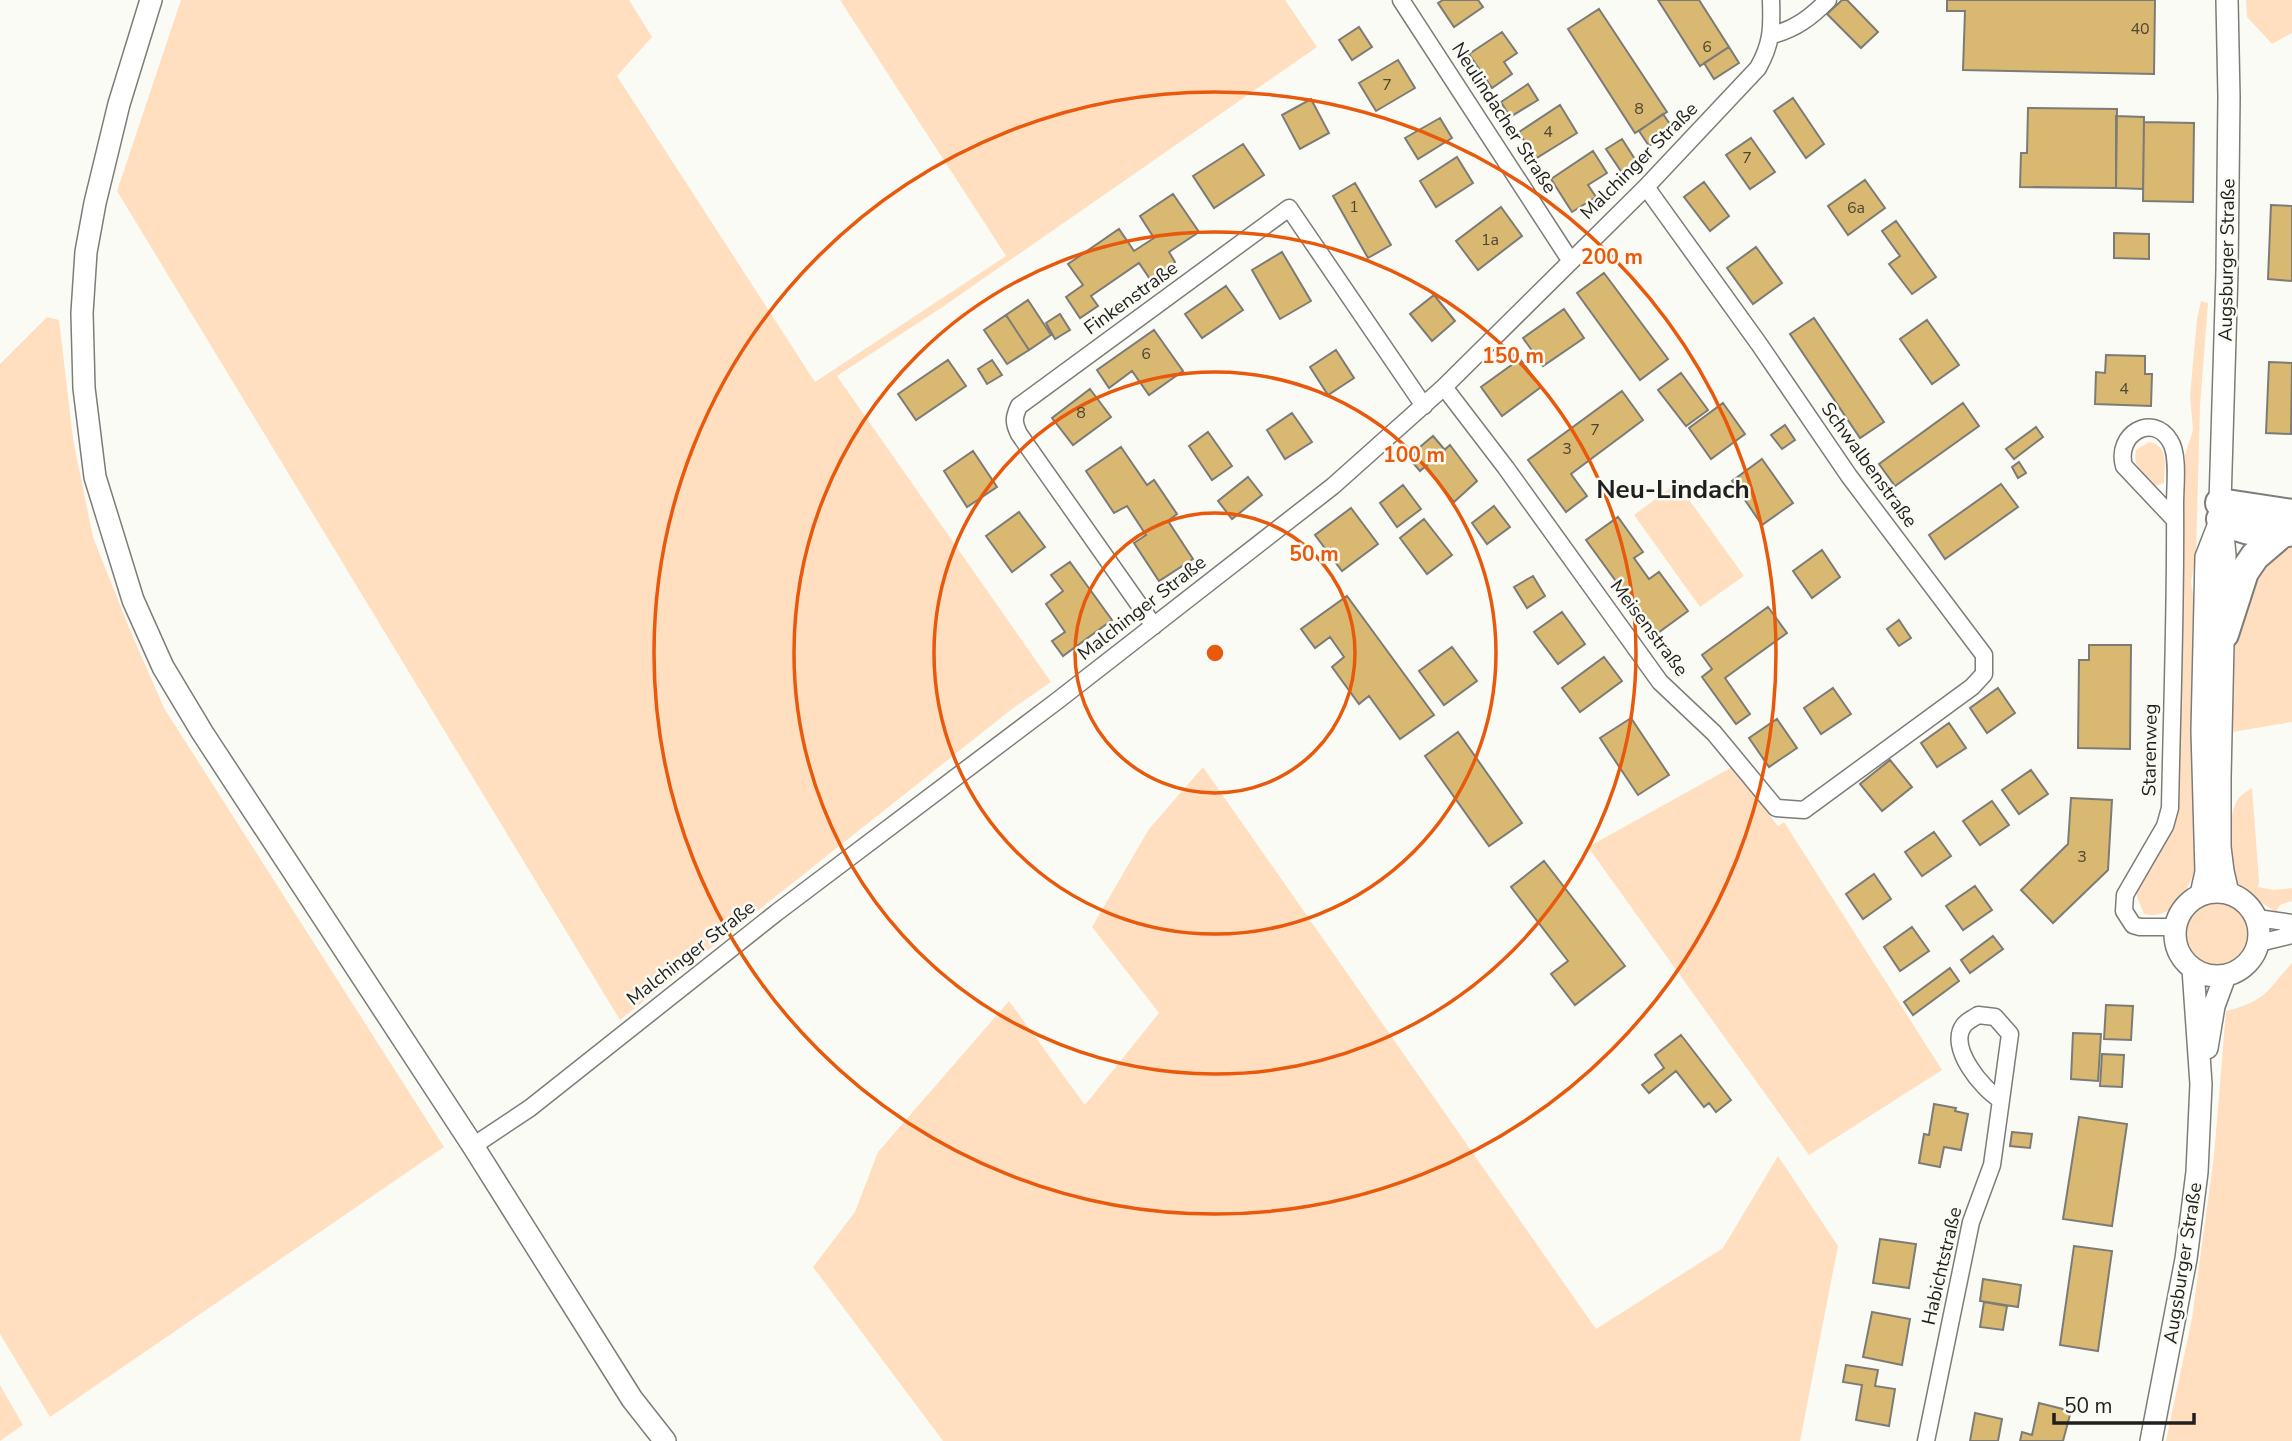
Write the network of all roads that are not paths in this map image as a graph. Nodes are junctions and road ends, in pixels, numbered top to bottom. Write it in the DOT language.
graph roads {
  1 [pos="152,0"];
  2 [pos="1401,0"];
  3 [pos="1771,0"];
  4 [pos="1828,0"];
  5 [pos="2227,0"];
  6 [pos="1772,35"];
  7 [pos="1646,187"];
  8 [pos="1570,260"];
  9 [pos="1444,387"];
  10 [pos="1424,406"];
  11 [pos="2220,511"];
  12 [pos="2175,520"];
  13 [pos="2289,526"];
  14 [pos="1154,626"];
  15 [pos="2224,634"];
  16 [pos="1893,745"];
  17 [pos="2228,893"];
  18 [pos="2201,894"];
  19 [pos="2257,918"];
  20 [pos="2292,923"];
  21 [pos="2175,927"];
  22 [pos="2292,935"];
  23 [pos="2259,943"];
  24 [pos="2193,969"];
  25 [pos="2225,976"];
  26 [pos="2201,1084"];
  27 [pos="2001,1100"];
  28 [pos="473,1146"];
  29 [pos="665,1441"];
  30 [pos="1926,1441"];
  31 [pos="2151,1441"];
  1 -- 28 [label="street"];
  2 -- 8 [label="street, Neulindacher Straße"];
  3 -- 6 [label="street, Malchinger Straße"];
  4 -- 6 [label="street"];
  5 -- 11 [label="street, Augsburger Straße"];
  6 -- 7 [label="street, Malchinger Straße"];
  7 -- 8 [label="street, Malchinger Straße"];
  7 -- 16 [label="street, Schwalbenstraße"];
  8 -- 9 [label="street, Malchinger Straße"];
  9 -- 10 [label="street, Malchinger Straße"];
  9 -- 16 [label="street, Meisenstraße"];
  10 -- 14 [label="street, Malchinger Straße"];
  10 -- 14 [label="street, Finkenstraße"];
  11 -- 13 [label="highway"];
  11 -- 15 [label="street, Augsburger Straße"];
  11 -- 18 [label="street, Augsburger Straße"];
  12 -- 12 [label="street, Starenweg"];
  12 -- 21 [label="street, Starenweg"];
  13 -- 15 [label="highway"];
  14 -- 28 [label="street, Malchinger Straße"];
  15 -- 17 [label="street, Augsburger Straße"];
  17 -- 18 [label="street"];
  17 -- 19 [label="street"];
  18 -- 21 [label="street"];
  19 -- 20 [label="street"];
  19 -- 23 [label="street"];
  21 -- 24 [label="street"];
  22 -- 23 [label="street"];
  23 -- 25 [label="street"];
  24 -- 25 [label="street"];
  24 -- 26 [label="street, Augsburger Straße"];
  25 -- 26 [label="street, Augsburger Straße"];
  26 -- 31 [label="street, Augsburger Straße"];
  27 -- 27 [label="street, Habichtstraße"];
  27 -- 30 [label="street, Habichtstraße"];
  28 -- 29 [label="street"];
}
